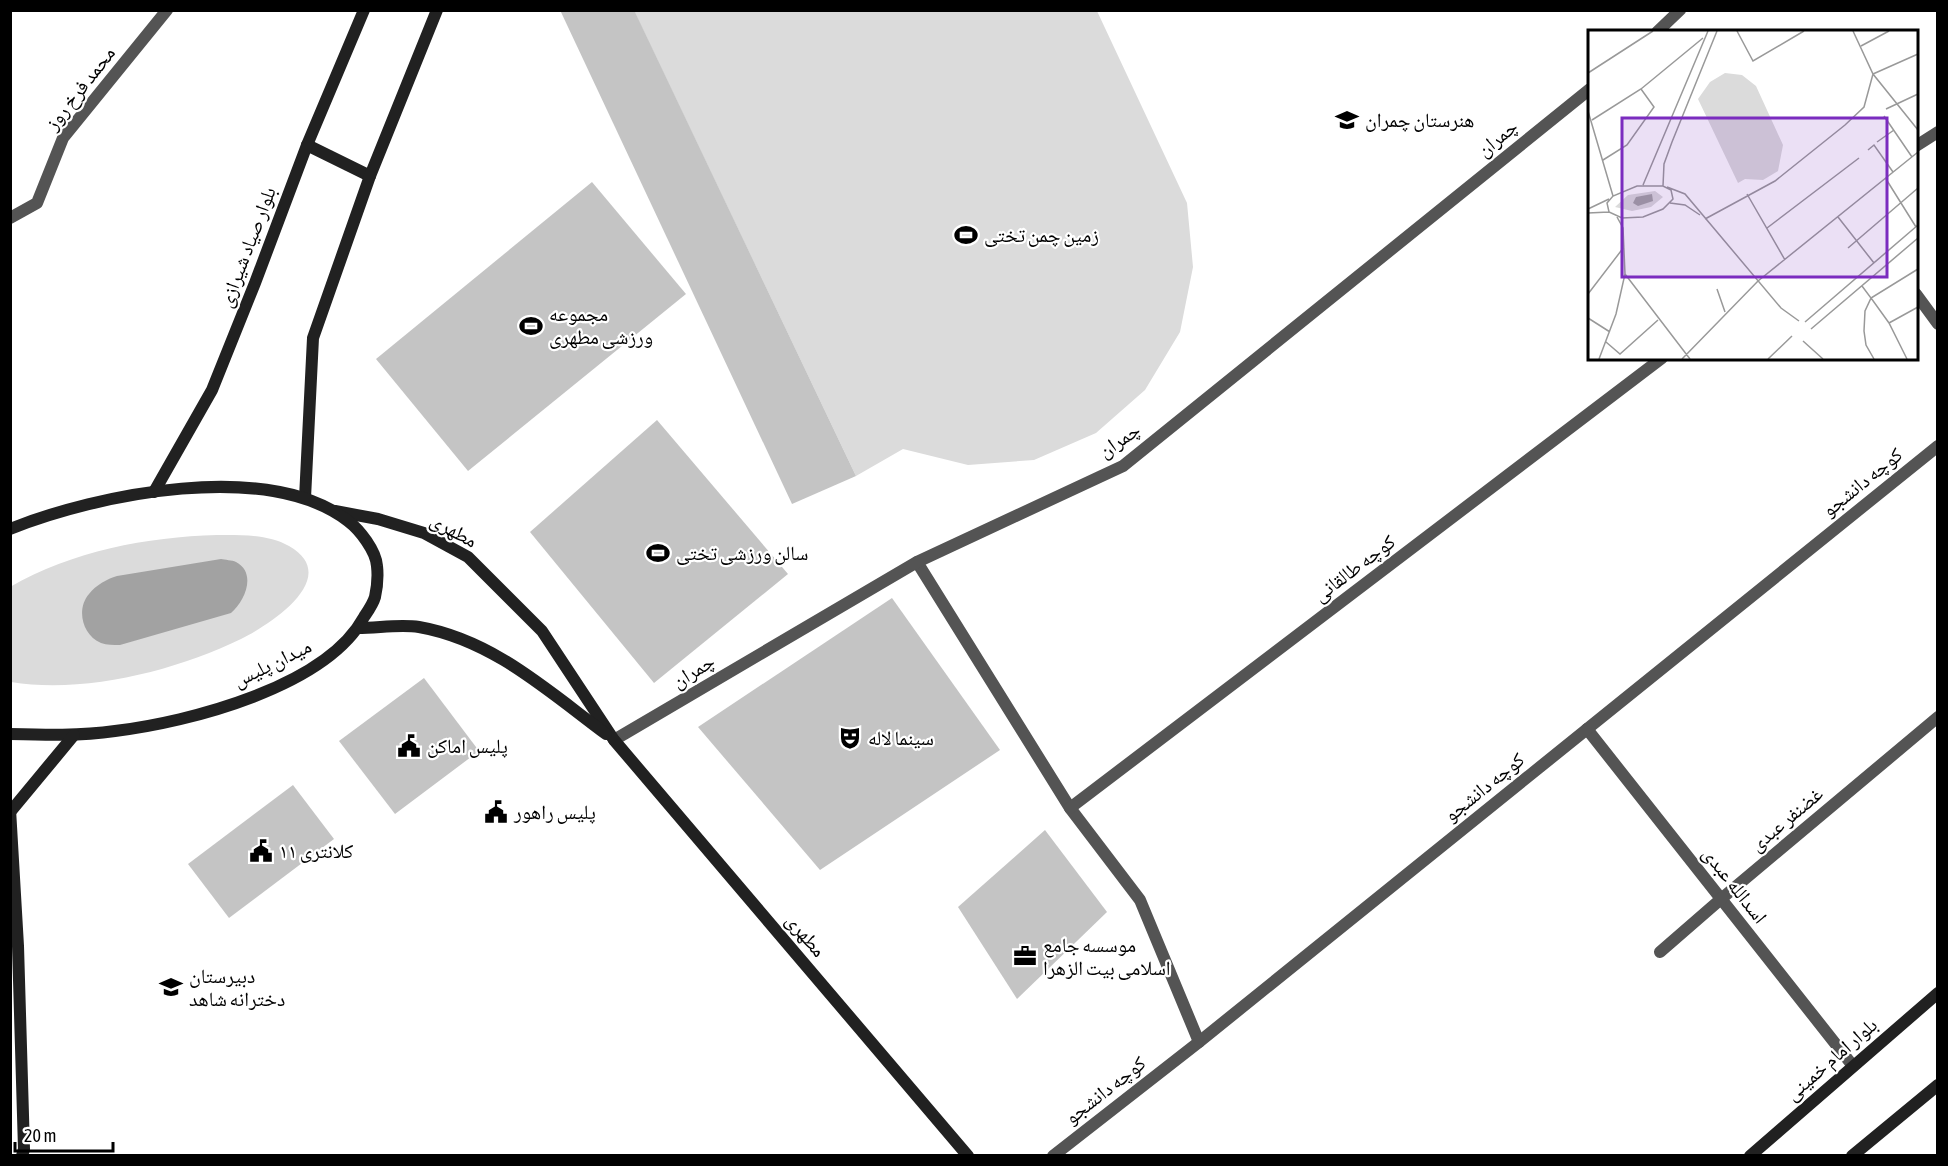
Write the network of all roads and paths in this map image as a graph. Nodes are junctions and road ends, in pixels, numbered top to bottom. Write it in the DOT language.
graph roads {
  1 [pos="166,10"];
  2 [pos="364,10"];
  3 [pos="437,10"];
  4 [pos="1680,10"];
  5 [pos="1659,30"];
  6 [pos="1588,90"];
  7 [pos="1938,132"];
  8 [pos="307,145"];
  9 [pos="1918,145"];
  10 [pos="370,176"];
  11 [pos="10,218"];
  12 [pos="1918,295"];
  13 [pos="1938,324"];
  14 [pos="1659,360"];
  15 [pos="1938,446"];
  16 [pos="154,492"];
  17 [pos="305,498"];
  18 [pos="335,511"];
  19 [pos="10,529"];
  20 [pos="917,562"];
  21 [pos="358,628"];
  22 [pos="1938,717"];
  23 [pos="1587,729"];
  24 [pos="10,734"];
  25 [pos="74,735"];
  26 [pos="614,740"];
  27 [pos="1070,808"];
  28 [pos="11,810"];
  29 [pos="1721,899"];
  30 [pos="14,951"];
  31 [pos="1660,952"];
  32 [pos="1938,993"];
  33 [pos="1199,1042"];
  34 [pos="1853,1066"];
  35 [pos="1938,1085"];
  36 [pos="25,1153"];
  37 [pos="968,1155"];
  38 [pos="1053,1155"];
  39 [pos="1750,1155"];
  40 [pos="1852,1155"];
  1 -- 11 [label="street, محمد فرخ روز"];
  2 -- 8 [label="main road, بلوار صیاد شیرازی"];
  3 -- 10 [label="main road"];
  4 -- 5 [label="street"];
  6 -- 20 [label="street, چمران"];
  7 -- 9 [label="street"];
  8 -- 10 [label="main road"];
  8 -- 16 [label="main road, بلوار صیاد شیرازی"];
  10 -- 17 [label="main road"];
  12 -- 13 [label="street"];
  14 -- 27 [label="street, کوچه طالقانی"];
  15 -- 23 [label="street, کوچه دانشجو"];
  16 -- 17 [label="main road, میدان پلیس"];
  16 -- 19 [label="main road, میدان پلیس"];
  17 -- 18 [label="main road, میدان پلیس"];
  18 -- 21 [label="main road, میدان پلیس"];
  18 -- 26 [label="main road, مطهری"];
  20 -- 26 [label="street, چمران"];
  20 -- 27 [label="street"];
  21 -- 25 [label="main road, میدان پلیس"];
  21 -- 26 [label="main road, مطهری"];
  22 -- 29 [label="street, غضنفر عبدی"];
  23 -- 29 [label="street, اسدالله عبدی"];
  23 -- 33 [label="street, کوچه دانشجو"];
  24 -- 25 [label="main road, میدان پلیس"];
  25 -- 28 [label="main road"];
  26 -- 37 [label="main road, مطهری"];
  27 -- 33 [label="street"];
  28 -- 30 [label="main road"];
  29 -- 31 [label="street, غضنفر عبدی"];
  29 -- 34 [label="street, اسدالله عبدی"];
  30 -- 36 [label="main road"];
  32 -- 34 [label="main road, بلوار امام خمینی"];
  33 -- 38 [label="street, کوچه دانشجو"];
  34 -- 39 [label="main road, بلوار امام خمینی"];
  35 -- 40 [label="main road"];
}
